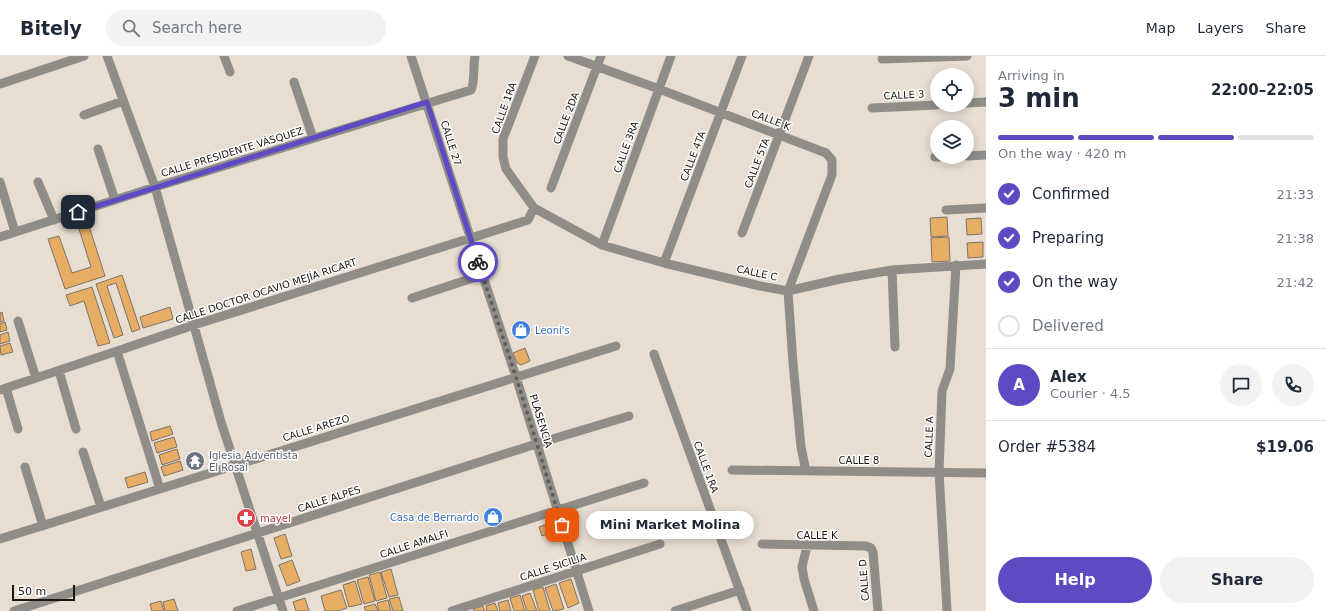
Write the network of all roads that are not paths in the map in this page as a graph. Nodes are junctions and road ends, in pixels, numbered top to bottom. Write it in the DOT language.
graph roads {
  1 [pos="84,56"];
  2 [pos="107,56"];
  3 [pos="224,56"];
  4 [pos="411,56"];
  5 [pos="475,56"];
  6 [pos="535,56"];
  7 [pos="568,56"];
  8 [pos="601,56"];
  9 [pos="672,56"];
  10 [pos="742,56"];
  11 [pos="809,56"];
  12 [pos="967,56"];
  13 [pos="882,59"];
  14 [pos="597,66"];
  15 [pos="230,72"];
  16 [pos="294,82"];
  17 [pos="0,84"];
  18 [pos="659,88"];
  19 [pos="123,101"];
  20 [pos="427,102"];
  21 [pos="986,102"];
  22 [pos="974,103"];
  23 [pos="930,104"];
  24 [pos="872,108"];
  25 [pos="721,113"];
  26 [pos="84,115"];
  27 [pos="779,135"];
  28 [pos="313,138"];
  29 [pos="98,149"];
  30 [pos="986,155"];
  31 [pos="974,156"];
  32 [pos="0,182"];
  33 [pos="38,182"];
  34 [pos="155,187"];
  35 [pos="551,188"];
  36 [pos="116,200"];
  37 [pos="534,208"];
  38 [pos="986,208"];
  39 [pos="946,210"];
  40 [pos="54,220"];
  41 [pos="15,232"];
  42 [pos="742,233"];
  43 [pos="0,236"];
  44 [pos="469,237"];
  45 [pos="602,246"];
  46 [pos="664,263"];
  47 [pos="986,264"];
  48 [pos="956,265"];
  49 [pos="892,270"];
  50 [pos="482,275"];
  51 [pos="788,291"];
  52 [pos="412,298"];
  53 [pos="18,321"];
  54 [pos="194,325"];
  55 [pos="616,346"];
  56 [pos="895,347"];
  57 [pos="117,352"];
  58 [pos="654,354"];
  59 [pos="59,371"];
  60 [pos="516,377"];
  61 [pos="36,378"];
  62 [pos="3,389"];
  63 [pos="629,416"];
  64 [pos="18,429"];
  65 [pos="76,429"];
  66 [pos="536,444"];
  67 [pos="83,452"];
  68 [pos="234,465"];
  69 [pos="24,467"];
  70 [pos="732,470"];
  71 [pos="806,471"];
  72 [pos="939,472"];
  73 [pos="986,473"];
  74 [pos="644,483"];
  75 [pos="160,488"];
  76 [pos="101,507"];
  77 [pos="557,510"];
  78 [pos="43,526"];
  79 [pos="257,533"];
  80 [pos="0,539"];
  81 [pos="660,544"];
  82 [pos="762,544"];
  83 [pos="807,546"];
  84 [pos="870,548"];
  85 [pos="576,571"];
  86 [pos="740,590"];
  87 [pos="278,598"];
  88 [pos="14,611"];
  89 [pos="237,611"];
  90 [pos="283,611"];
  91 [pos="452,611"];
  92 [pos="588,611"];
  93 [pos="675,611"];
  94 [pos="747,611"];
  95 [pos="814,611"];
  96 [pos="878,611"];
  97 [pos="947,611"];
  1 -- 17 [label="street"];
  2 -- 19 [label="street"];
  3 -- 15 [label="street"];
  4 -- 20 [label="street, CALLE 27"];
  5 -- 20 [label="street, CALLE PRESIDENTE VÁSQUEZ"];
  6 -- 37 [label="street, CALLE 1RA"];
  7 -- 14 [label="street, CALLE K"];
  8 -- 14 [label="street, CALLE 2DA"];
  9 -- 18 [label="street, CALLE 3RA"];
  10 -- 25 [label="street, CALLE 4TA"];
  11 -- 27 [label="street, CALLE 5TA"];
  12 -- 13 [label="street"];
  14 -- 18 [label="street, CALLE K"];
  14 -- 35 [label="street, CALLE 2DA"];
  16 -- 28 [label="street"];
  18 -- 25 [label="street, CALLE K"];
  18 -- 45 [label="street, CALLE 3RA"];
  19 -- 26 [label="street"];
  19 -- 34 [label="street"];
  20 -- 28 [label="street, CALLE PRESIDENTE VÁSQUEZ"];
  20 -- 44 [label="street, CALLE 27"];
  21 -- 22 [label="street"];
  23 -- 24 [label="street, CALLE 3"];
  25 -- 27 [label="street, CALLE K"];
  25 -- 46 [label="street, CALLE 4TA"];
  27 -- 42 [label="street, CALLE 5TA"];
  27 -- 51 [label="street, CALLE K"];
  28 -- 34 [label="street, CALLE PRESIDENTE VÁSQUEZ"];
  29 -- 36 [label="street"];
  30 -- 31 [label="street"];
  32 -- 41 [label="street"];
  33 -- 40 [label="street"];
  34 -- 36 [label="street, CALLE PRESIDENTE VÁSQUEZ"];
  34 -- 54 [label="street"];
  36 -- 40 [label="street, CALLE PRESIDENTE VÁSQUEZ"];
  37 -- 44 [label="street, CALLE DOCTOR OCAVIO MEJÍA RICART"];
  37 -- 45 [label="street, CALLE C"];
  38 -- 39 [label="street"];
  40 -- 41 [label="street, CALLE PRESIDENTE VÁSQUEZ"];
  41 -- 43 [label="street, CALLE PRESIDENTE VÁSQUEZ"];
  44 -- 50 [label="street, PLASENCIA"];
  44 -- 54 [label="street, CALLE DOCTOR OCAVIO MEJÍA RICART"];
  45 -- 46 [label="street, CALLE C"];
  46 -- 51 [label="street, CALLE C"];
  47 -- 48 [label="street, CALLE C"];
  48 -- 49 [label="street, CALLE C"];
  48 -- 72 [label="street, CALLE A"];
  49 -- 51 [label="street, CALLE C"];
  49 -- 56 [label="street"];
  50 -- 52 [label="street"];
  50 -- 60 [label="street, PLASENCIA"];
  51 -- 71 [label="street"];
  53 -- 61 [label="street"];
  54 -- 57 [label="street, CALLE DOCTOR OCAVIO MEJÍA RICART"];
  54 -- 68 [label="street"];
  55 -- 60 [label="street, CALLE AREZO"];
  57 -- 59 [label="street, CALLE DOCTOR OCAVIO MEJÍA RICART"];
  57 -- 75 [label="street"];
  58 -- 86 [label="street, CALLE 1RA"];
  59 -- 61 [label="street, CALLE DOCTOR OCAVIO MEJÍA RICART"];
  59 -- 65 [label="street"];
  60 -- 66 [label="street, PLASENCIA"];
  60 -- 68 [label="street, CALLE AREZO"];
  61 -- 62 [label="street, CALLE DOCTOR OCAVIO MEJÍA RICART"];
  62 -- 64 [label="street"];
  63 -- 66 [label="street, CALLE ALPES"];
  66 -- 77 [label="street, PLASENCIA"];
  66 -- 79 [label="street, CALLE ALPES"];
  67 -- 76 [label="street"];
  68 -- 75 [label="street, CALLE AREZO"];
  68 -- 79 [label="street"];
  69 -- 78 [label="street"];
  70 -- 71 [label="street, CALLE 8"];
  71 -- 72 [label="street, CALLE 8"];
  72 -- 73 [label="street, CALLE 8"];
  72 -- 97 [label="street, CALLE A"];
  74 -- 77 [label="street, CALLE AMALFI"];
  75 -- 76 [label="street, CALLE AREZO"];
  76 -- 78 [label="street, CALLE AREZO"];
  77 -- 85 [label="street, PLASENCIA"];
  77 -- 87 [label="street, CALLE AMALFI"];
  78 -- 80 [label="street, CALLE AREZO"];
  79 -- 87 [label="street"];
  79 -- 88 [label="street, CALLE ALPES"];
  81 -- 85 [label="street, CALLE SICILIA"];
  82 -- 83 [label="street, CALLE K"];
  83 -- 84 [label="street, CALLE K"];
  83 -- 95 [label="street"];
  84 -- 96 [label="street, CALLE D"];
  85 -- 91 [label="street, CALLE SICILIA"];
  85 -- 92 [label="street, PLASENCIA"];
  86 -- 93 [label="street"];
  86 -- 94 [label="street, CALLE 1RA"];
  87 -- 89 [label="street, CALLE AMALFI"];
  87 -- 90 [label="street"];
}
